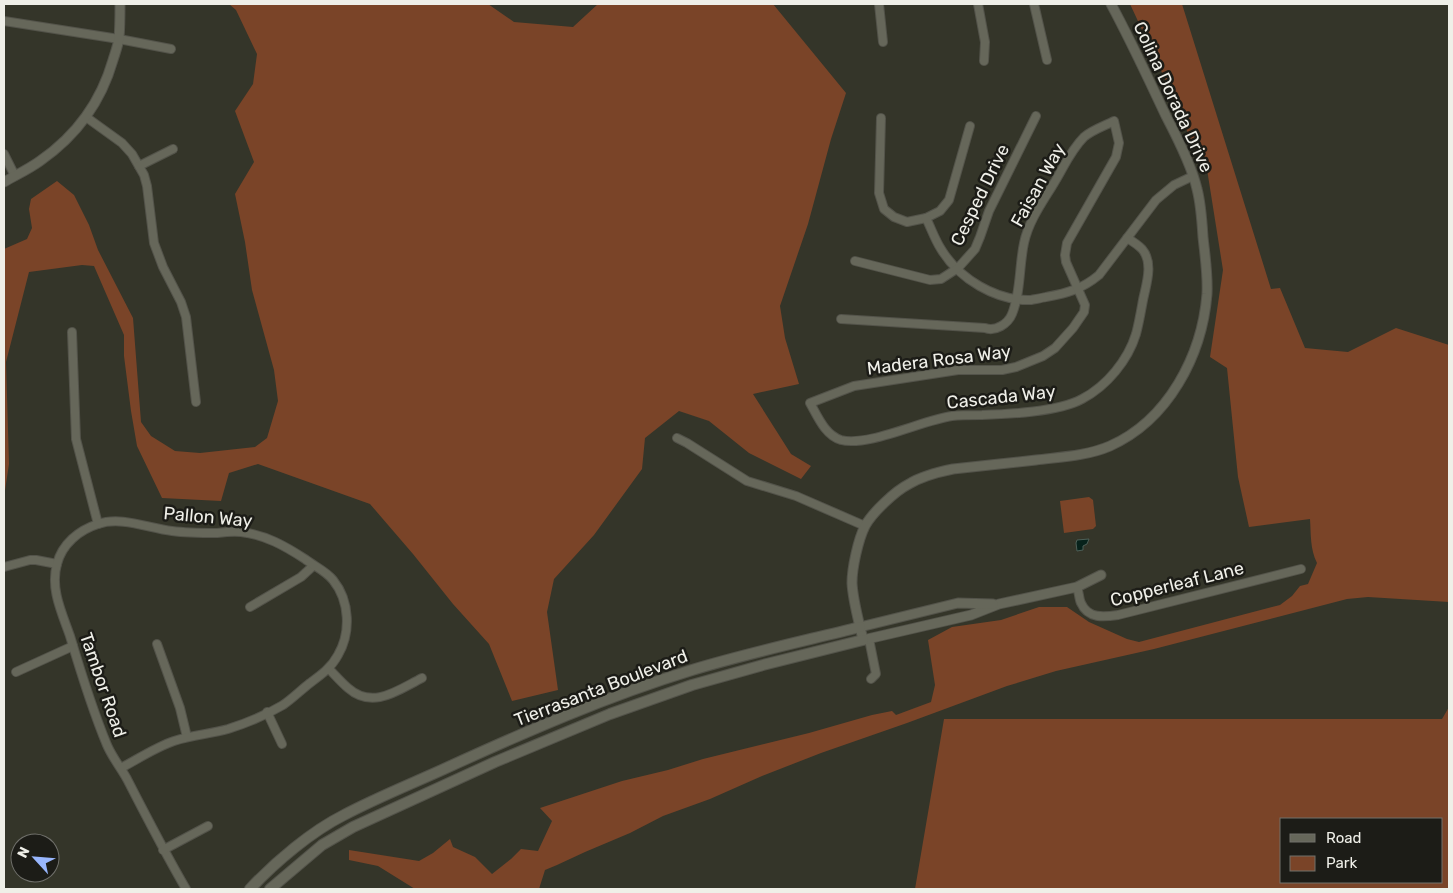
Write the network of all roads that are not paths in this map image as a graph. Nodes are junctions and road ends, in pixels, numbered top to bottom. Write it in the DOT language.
graph roads {
  1 [pos="120,4"];
  2 [pos="879,4"];
  3 [pos="978,4"];
  4 [pos="1034,4"];
  5 [pos="1111,4"];
  6 [pos="4,21"];
  7 [pos="119,39"];
  8 [pos="883,42"];
  9 [pos="171,49"];
  10 [pos="1047,60"];
  11 [pos="984,61"];
  12 [pos="1036,116"];
  13 [pos="86,117"];
  14 [pos="881,118"];
  15 [pos="1114,121"];
  16 [pos="970,126"];
  17 [pos="173,149"];
  18 [pos="4,154"];
  19 [pos="139,166"];
  20 [pos="15,176"];
  21 [pos="1193,176"];
  22 [pos="4,182"];
  23 [pos="926,218"];
  24 [pos="1127,238"];
  25 [pos="855,261"];
  26 [pos="958,268"];
  27 [pos="1078,289"];
  28 [pos="1016,298"];
  29 [pos="841,319"];
  30 [pos="72,332"];
  31 [pos="196,402"];
  32 [pos="810,403"];
  33 [pos="677,438"];
  34 [pos="98,524"];
  35 [pos="865,526"];
  36 [pos="57,564"];
  37 [pos="314,566"];
  38 [pos="4,568"];
  39 [pos="1302,569"];
  40 [pos="1101,575"];
  41 [pos="1078,587"];
  42 [pos="999,604"];
  43 [pos="250,607"];
  44 [pos="860,627"];
  45 [pos="866,639"];
  46 [pos="156,644"];
  47 [pos="73,646"];
  48 [pos="329,669"];
  49 [pos="16,672"];
  50 [pos="422,678"];
  51 [pos="871,679"];
  52 [pos="595,705"];
  53 [pos="267,712"];
  54 [pos="186,737"];
  55 [pos="552,738"];
  56 [pos="282,744"];
  57 [pos="121,768"];
  58 [pos="208,826"];
  59 [pos="163,850"];
  60 [pos="186,889"];
  61 [pos="250,889"];
  62 [pos="270,889"];
  1 -- 7 [label="street"];
  2 -- 8 [label="street"];
  3 -- 11 [label="street"];
  4 -- 10 [label="street"];
  5 -- 21 [label="street, Colina Dorada Drive"];
  6 -- 7 [label="street"];
  7 -- 9 [label="street"];
  7 -- 13 [label="street"];
  12 -- 26 [label="street, Cesped Drive"];
  13 -- 19 [label="street"];
  13 -- 20 [label="street"];
  14 -- 23 [label="street"];
  15 -- 27 [label="street, Madera Rosa Way"];
  15 -- 28 [label="street, Faisan Way"];
  16 -- 23 [label="street"];
  17 -- 19 [label="street"];
  18 -- 20 [label="street"];
  19 -- 31 [label="street"];
  20 -- 22 [label="street"];
  21 -- 24 [label="street"];
  21 -- 35 [label="street, Colina Dorada Drive"];
  23 -- 26 [label="street"];
  24 -- 27 [label="street"];
  24 -- 32 [label="street, Cascada Way"];
  25 -- 26 [label="street, Cesped Drive"];
  26 -- 28 [label="street"];
  27 -- 28 [label="street"];
  27 -- 32 [label="street, Madera Rosa Way"];
  28 -- 29 [label="street, Faisan Way"];
  30 -- 34 [label="street"];
  33 -- 35 [label="street"];
  34 -- 36 [label="street, Tambor Road"];
  34 -- 37 [label="street, Pallon Way"];
  35 -- 44 [label="street, Colina Dorada Drive"];
  36 -- 38 [label="street"];
  36 -- 47 [label="street, Tambor Road"];
  37 -- 43 [label="street"];
  37 -- 48 [label="street, Pallon Way"];
  39 -- 41 [label="street, Copperleaf Lane"];
  40 -- 41 [label="street, Tierrasanta Boulevard"];
  41 -- 42 [label="street, Tierrasanta Boulevard"];
  42 -- 44 [label="street, Tierrasanta Boulevard"];
  42 -- 45 [label="street, Tierrasanta Boulevard"];
  44 -- 45 [label="street, Colina Dorada Drive"];
  44 -- 52 [label="main road, Tierrasanta Boulevard"];
  45 -- 51 [label="street"];
  45 -- 55 [label="main road, Tierrasanta Boulevard"];
  46 -- 54 [label="street"];
  47 -- 49 [label="street"];
  47 -- 57 [label="street, Tambor Road"];
  48 -- 50 [label="street"];
  48 -- 53 [label="street, Pallon Way"];
  52 -- 55 [label="main road"];
  52 -- 61 [label="main road, Tierrasanta Boulevard"];
  53 -- 54 [label="street, Pallon Way"];
  53 -- 56 [label="street"];
  54 -- 57 [label="street, Pallon Way"];
  55 -- 62 [label="main road, Tierrasanta Boulevard"];
  57 -- 59 [label="street, Tambor Road"];
  58 -- 59 [label="street"];
  59 -- 60 [label="street, Tambor Road"];
}
